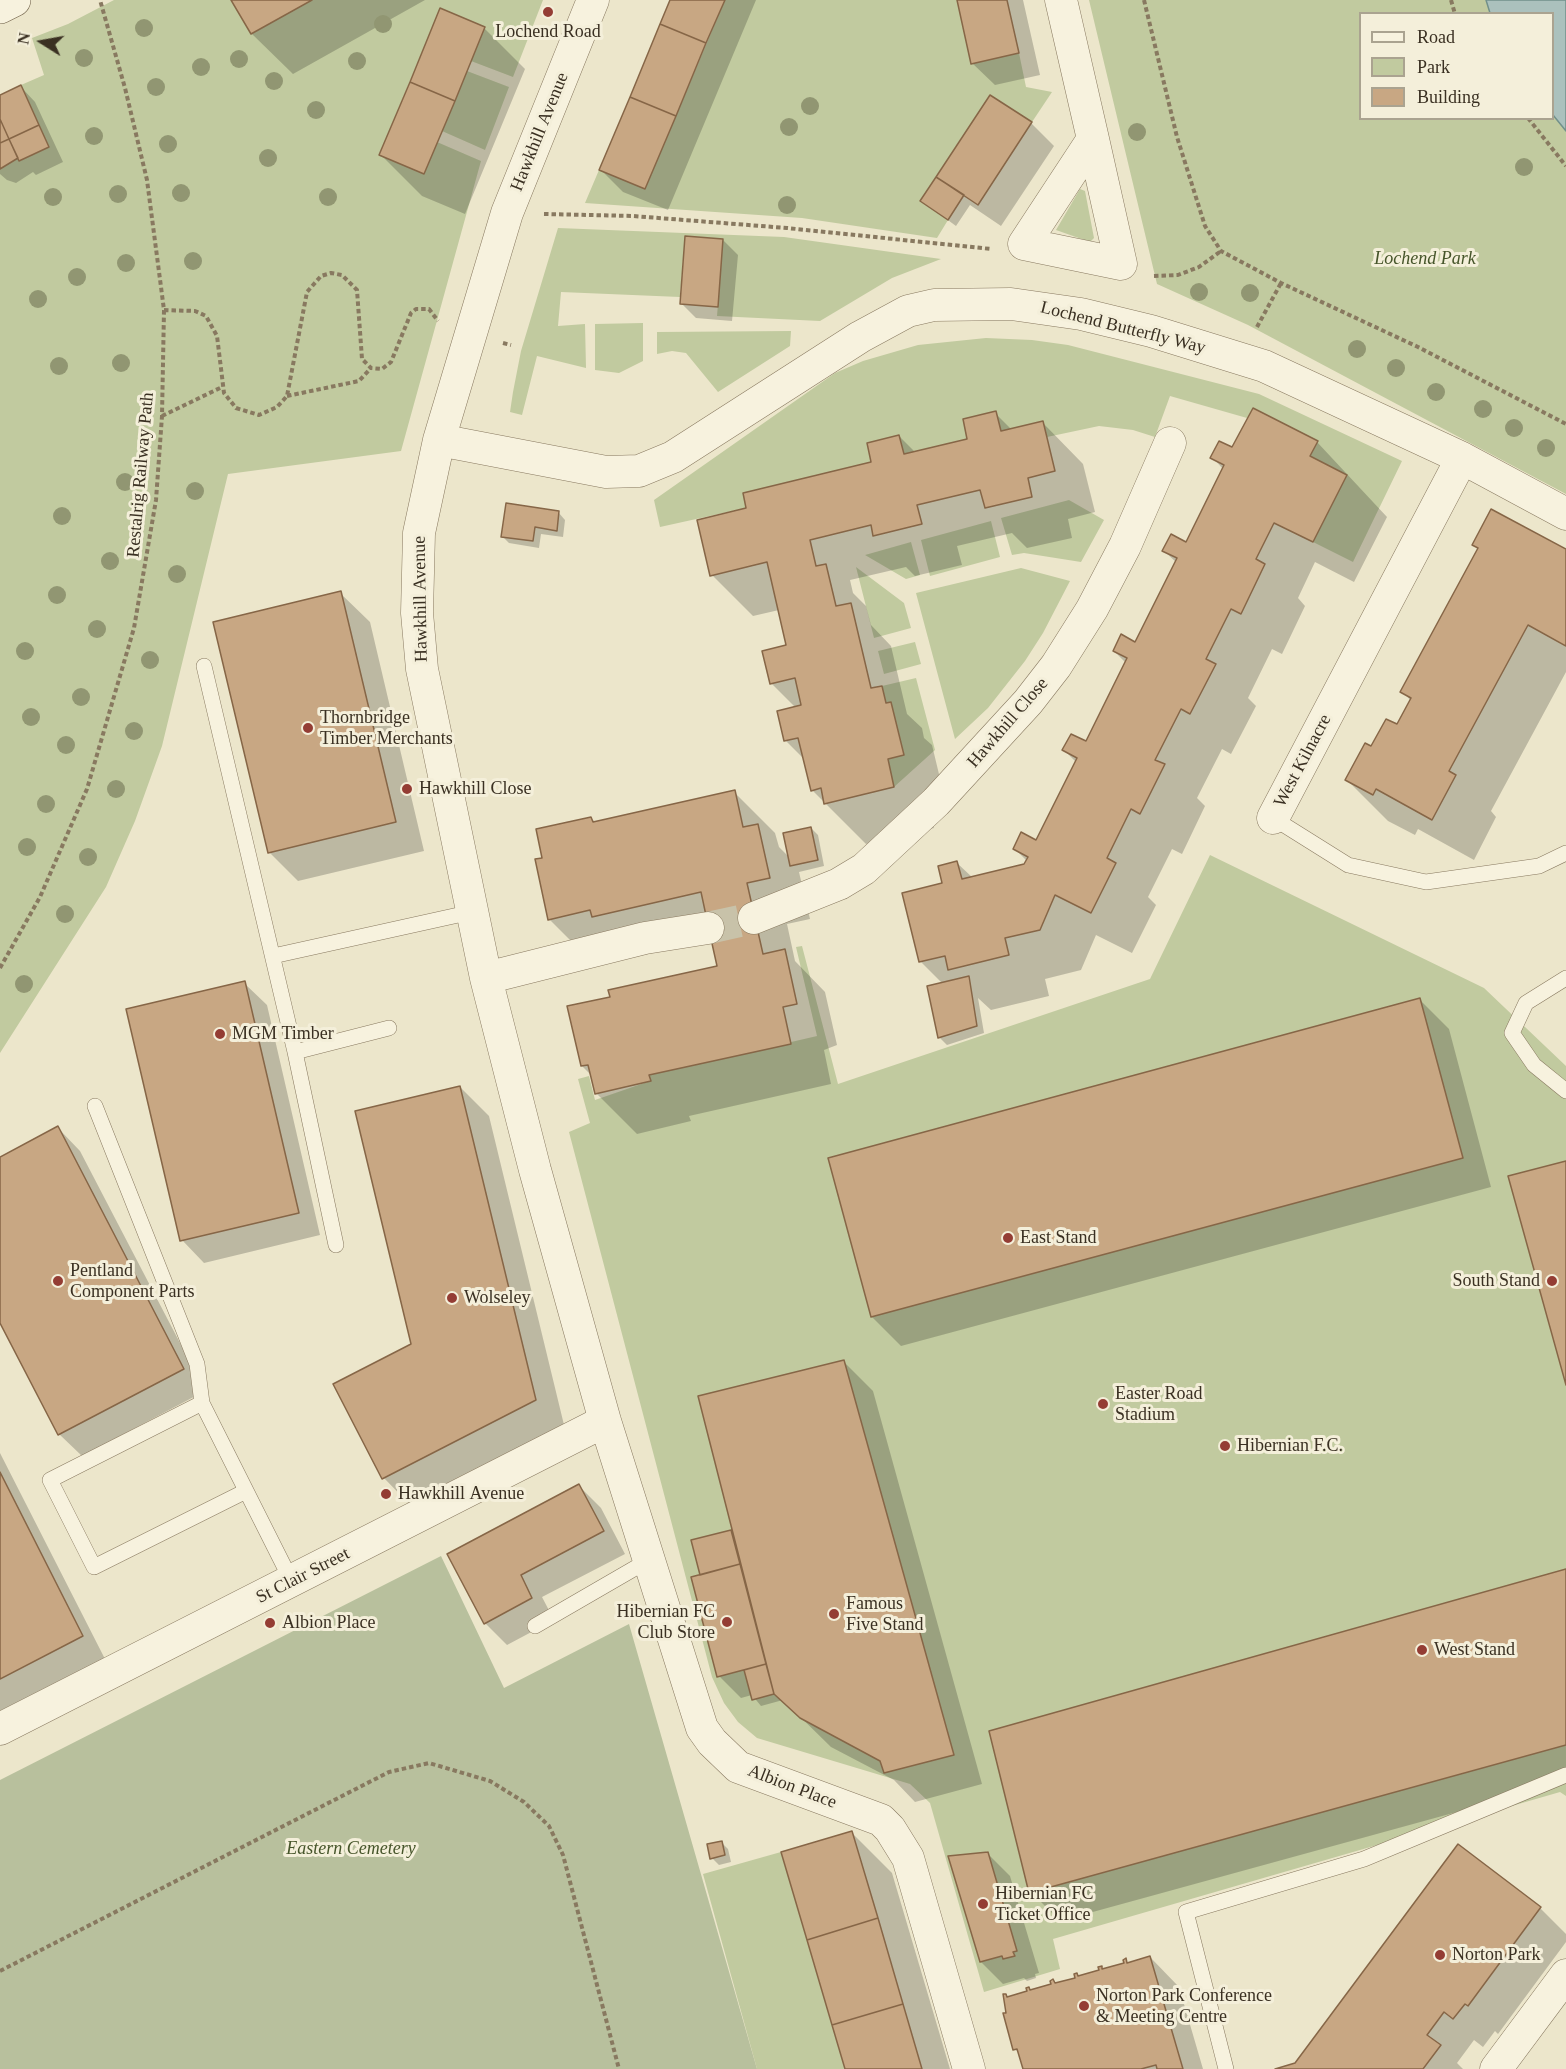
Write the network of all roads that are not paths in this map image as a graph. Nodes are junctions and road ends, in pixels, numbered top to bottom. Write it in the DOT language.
graph roads {
  1 [pos="14,0"];
  2 [pos="593,0"];
  3 [pos="1061,0"];
  4 [pos="0,7"];
  5 [pos="1093,139"];
  6 [pos="439,440"];
  7 [pos="1170,443"];
  8 [pos="1462,458"];
  9 [pos="1566,514"];
  10 [pos="204,666"];
  11 [pos="1273,818"];
  12 [pos="1566,853"];
  13 [pos="472,912"];
  14 [pos="754,918"];
  15 [pos="708,928"];
  16 [pos="273,956"];
  17 [pos="486,978"];
  18 [pos="1566,978"];
  19 [pos="389,1028"];
  20 [pos="296,1052"];
  21 [pos="1566,1091"];
  22 [pos="95,1106"];
  23 [pos="336,1245"];
  24 [pos="202,1403"];
  25 [pos="605,1421"];
  26 [pos="246,1491"];
  27 [pos="649,1560"];
  28 [pos="292,1582"];
  29 [pos="535,1626"];
  30 [pos="0,1729"];
  31 [pos="1566,1775"];
  32 [pos="1566,1975"];
  33 [pos="969,2069"];
  34 [pos="1226,2069"];
  35 [pos="1496,2069"];
  1 -- 4 [label="street"];
  2 -- 6 [label="street, Hawkhill Avenue"];
  3 -- 5 [label="street"];
  5 -- 5 [label="street"];
  6 -- 8 [label="street, Lochend Butterfly Way"];
  6 -- 13 [label="street, Hawkhill Avenue"];
  7 -- 14 [label="street, Hawkhill Close"];
  8 -- 9 [label="street, Lochend Butterfly Way"];
  8 -- 11 [label="street, West Kilnacre"];
  10 -- 16 [label="lane"];
  11 -- 12 [label="lane, West Kilnacre"];
  13 -- 16 [label="lane"];
  13 -- 17 [label="street, Hawkhill Avenue"];
  15 -- 17 [label="street"];
  16 -- 20 [label="lane"];
  17 -- 25 [label="street, Hawkhill Avenue"];
  18 -- 21 [label="lane"];
  19 -- 20 [label="lane"];
  20 -- 23 [label="lane"];
  22 -- 24 [label="lane"];
  24 -- 26 [label="lane"];
  24 -- 26 [label="lane"];
  25 -- 27 [label="street, Albion Place"];
  25 -- 28 [label="street, St Clair Street"];
  26 -- 28 [label="lane"];
  27 -- 29 [label="lane"];
  27 -- 33 [label="street, Albion Place"];
  28 -- 30 [label="street, St Clair Street"];
  31 -- 34 [label="lane"];
  32 -- 35 [label="street"];
}
